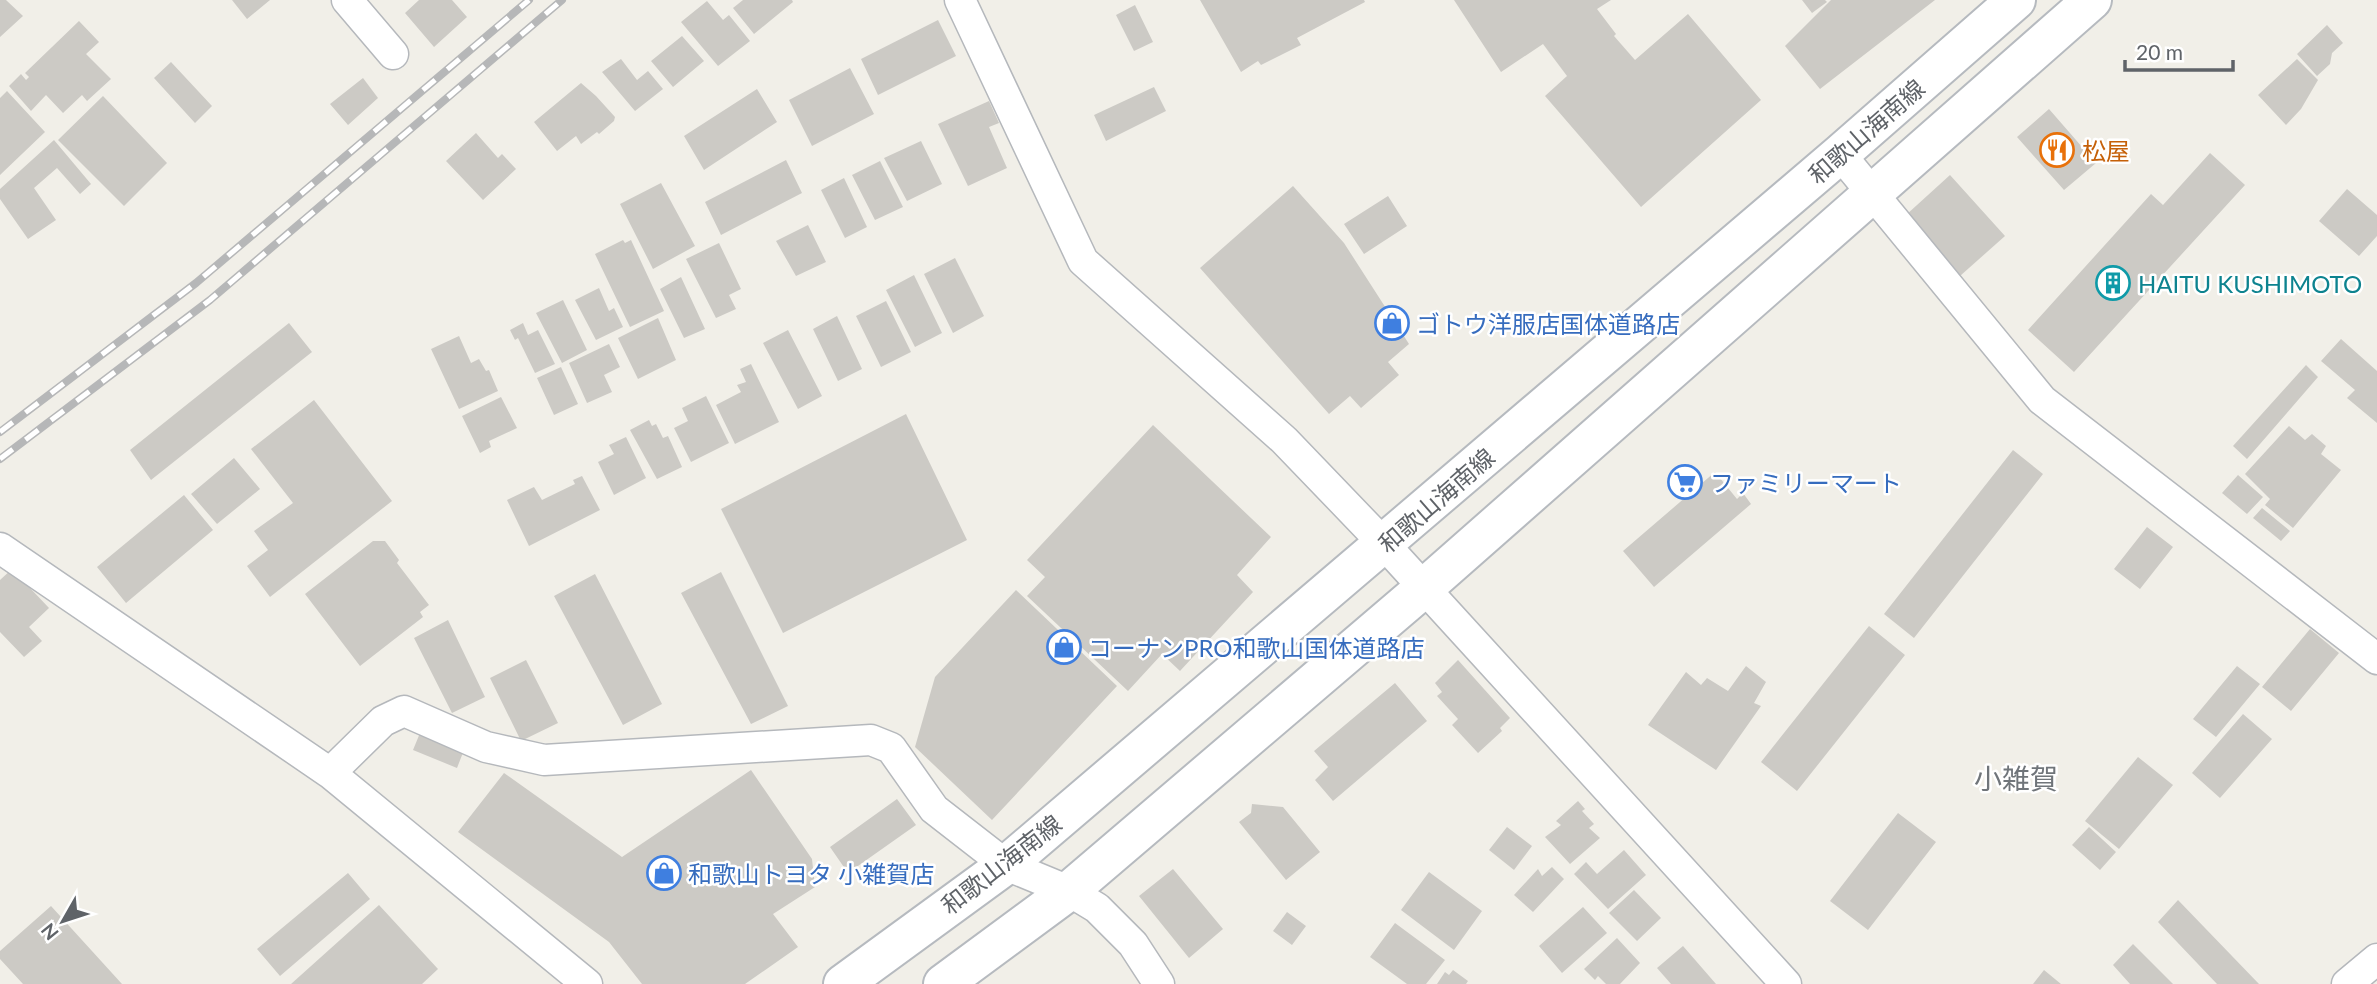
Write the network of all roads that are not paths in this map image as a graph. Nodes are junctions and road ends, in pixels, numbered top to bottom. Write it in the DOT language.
graph roads {
  1 [pos="346,0"];
  2 [pos="960,0"];
  3 [pos="2016,0"];
  4 [pos="2092,0"];
  5 [pos="393,54"];
  6 [pos="1840,154"];
  7 [pos="1873,195"];
  8 [pos="1384,544"];
  9 [pos="0,548"];
  10 [pos="1423,588"];
  11 [pos="2377,659"];
  12 [pos="330,773"];
  13 [pos="1006,864"];
  14 [pos="1069,891"];
  15 [pos="2377,959"];
  16 [pos="587,984"];
  17 [pos="843,984"];
  18 [pos="943,984"];
  19 [pos="1159,984"];
  20 [pos="1786,984"];
  21 [pos="2347,984"];
  1 -- 5 [label="street"];
  2 -- 8 [label="street"];
  3 -- 6 [label="main road, 和歌山海南線"];
  4 -- 7 [label="main road"];
  6 -- 7 [label="street"];
  6 -- 8 [label="main road, 和歌山海南線"];
  7 -- 10 [label="main road"];
  7 -- 11 [label="street"];
  8 -- 10 [label="street"];
  8 -- 13 [label="main road, 和歌山海南線"];
  9 -- 12 [label="street"];
  10 -- 14 [label="main road"];
  10 -- 20 [label="street"];
  12 -- 13 [label="street"];
  12 -- 16 [label="street"];
  13 -- 14 [label="street"];
  13 -- 17 [label="main road, 和歌山海南線"];
  14 -- 18 [label="main road"];
  14 -- 19 [label="street"];
  15 -- 21 [label="street"];
}
